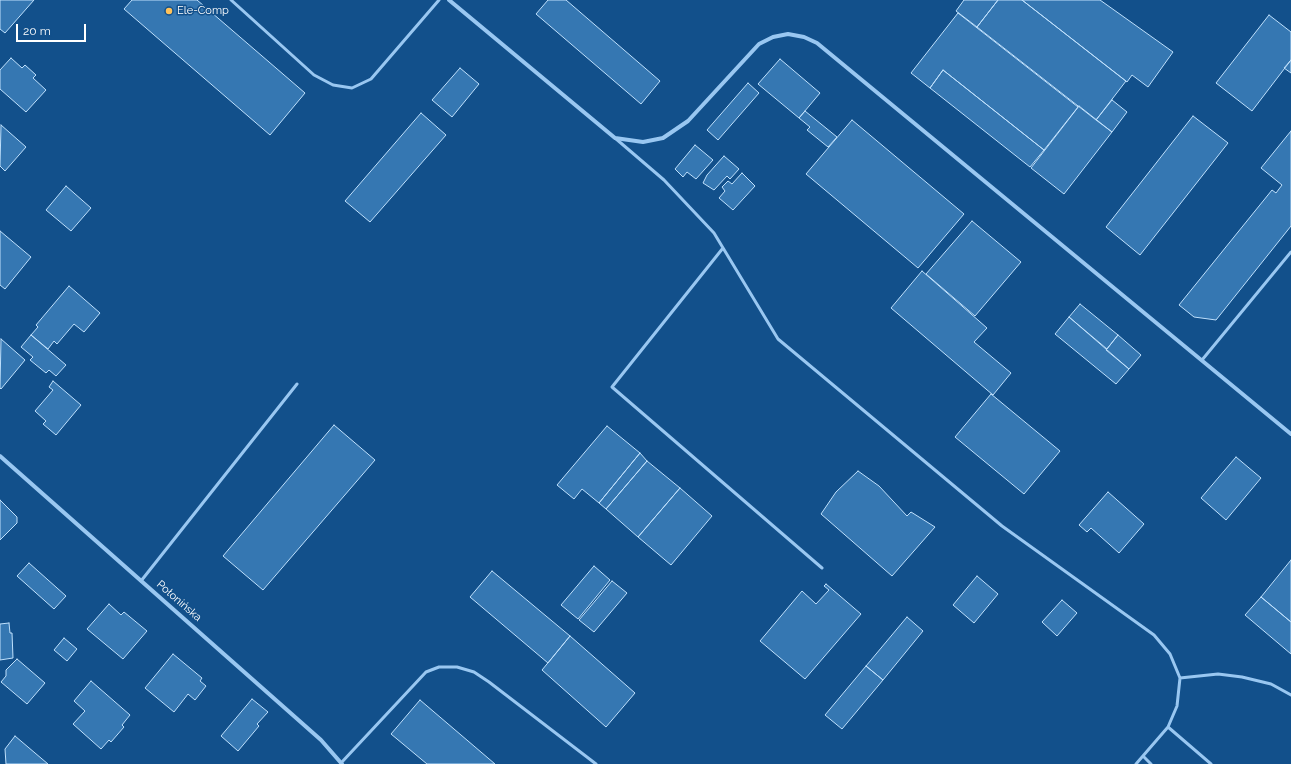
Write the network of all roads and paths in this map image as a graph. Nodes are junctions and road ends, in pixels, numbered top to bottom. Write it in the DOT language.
graph roads {
  1 [pos="231,0"];
  2 [pos="439,0"];
  3 [pos="449,0"];
  4 [pos="615,138"];
  5 [pos="723,248"];
  6 [pos="1291,252"];
  7 [pos="1202,360"];
  8 [pos="297,384"];
  9 [pos="1291,434"];
  10 [pos="0,456"];
  11 [pos="822,568"];
  12 [pos="141,580"];
  13 [pos="1180,678"];
  14 [pos="1291,695"];
  15 [pos="1168,728"];
  16 [pos="1143,756"];
  17 [pos="342,763"];
  18 [pos="596,764"];
  19 [pos="1136,764"];
  20 [pos="1151,764"];
  21 [pos="1211,764"];
  1 -- 2 [label="lane"];
  3 -- 4 [label="street"];
  4 -- 5 [label="lane"];
  4 -- 7 [label="street"];
  5 -- 11 [label="lane"];
  5 -- 13 [label="lane"];
  6 -- 7 [label="lane"];
  7 -- 9 [label="street"];
  8 -- 12 [label="lane"];
  10 -- 12 [label="street, Połonińska"];
  12 -- 17 [label="street, Połonińska"];
  13 -- 14 [label="lane"];
  13 -- 15 [label="lane"];
  15 -- 16 [label="lane"];
  15 -- 21 [label="lane"];
  16 -- 19 [label="lane"];
  16 -- 20 [label="lane"];
  17 -- 18 [label="lane"];
}
